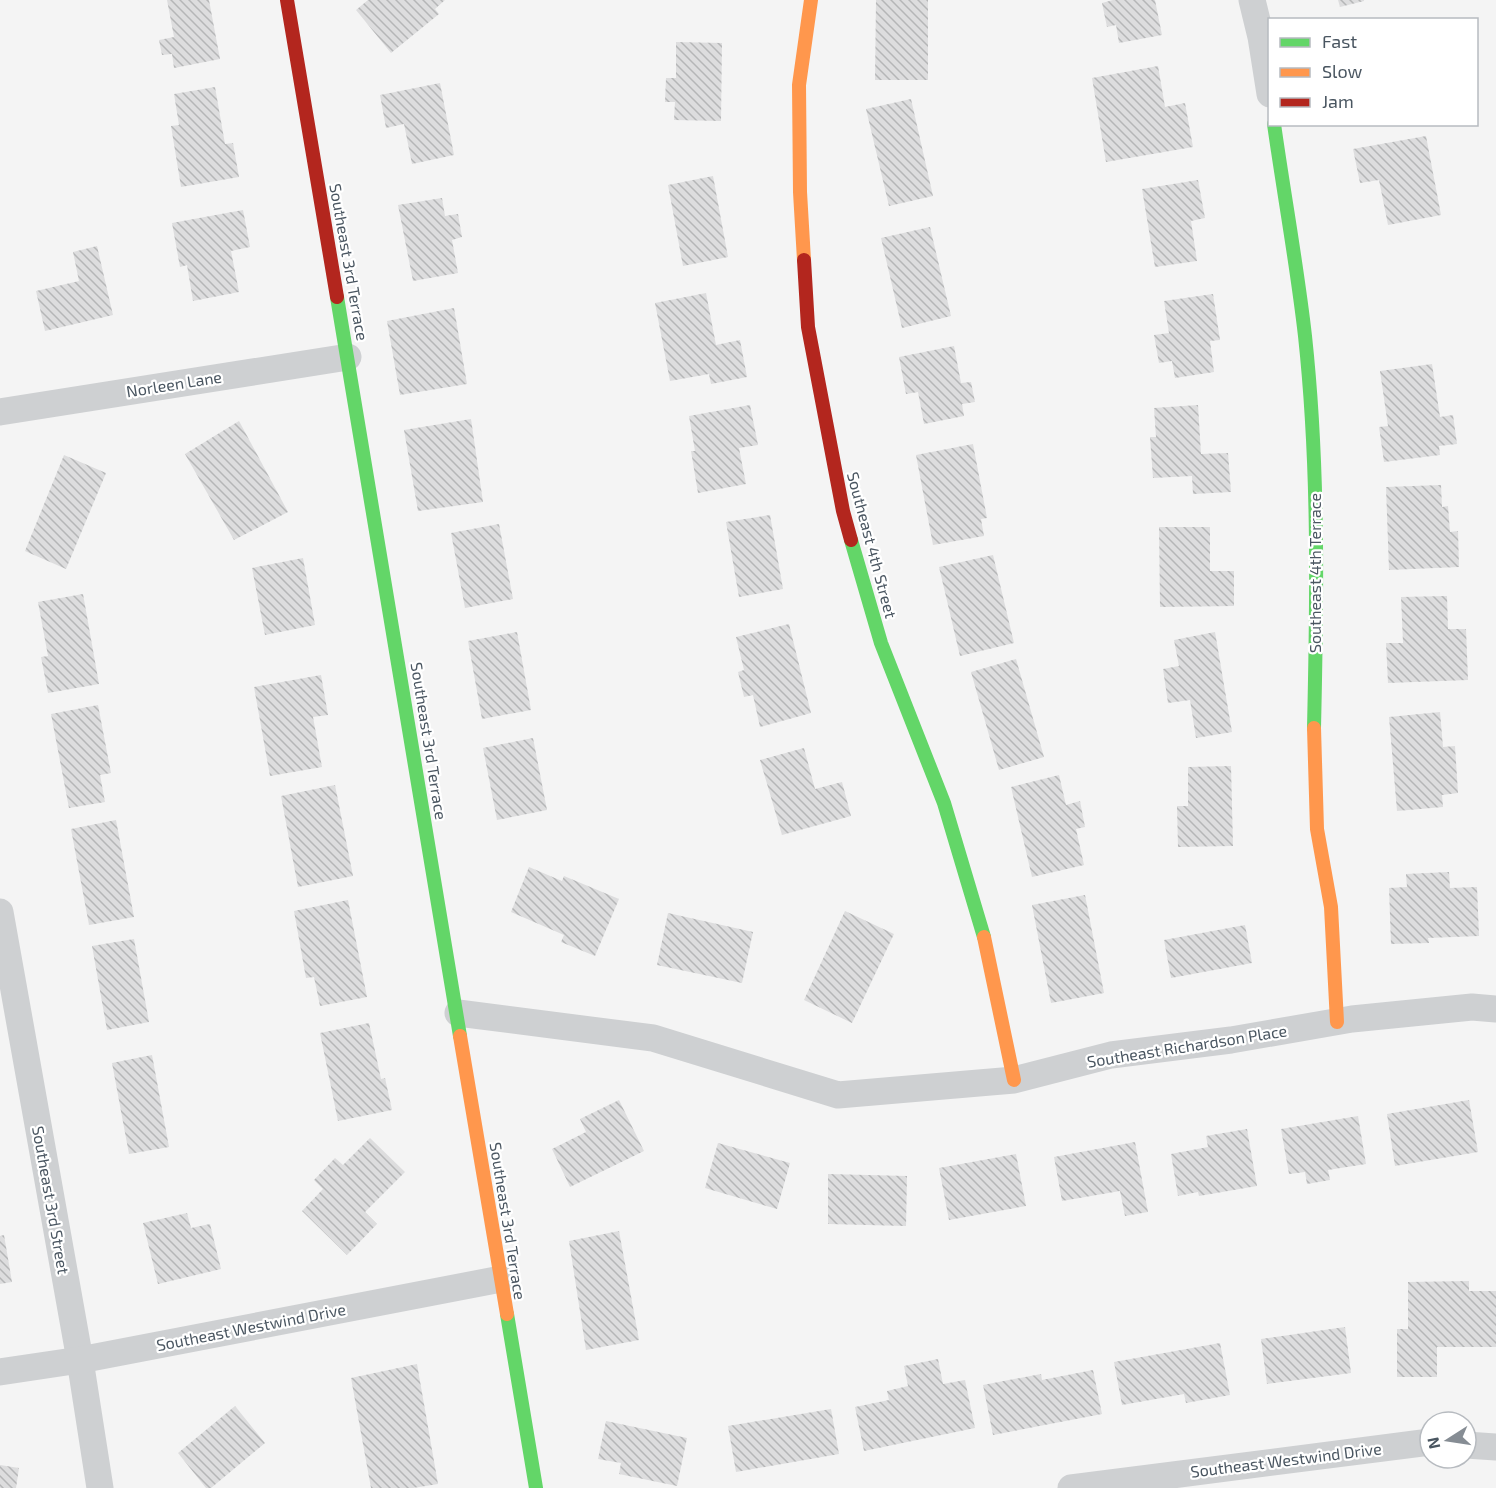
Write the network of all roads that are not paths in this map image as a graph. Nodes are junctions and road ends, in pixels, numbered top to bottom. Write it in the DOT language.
graph roads {
  1 [pos="287,0"];
  2 [pos="811,0"];
  3 [pos="1252,0"];
  4 [pos="1268,87"];
  5 [pos="1274,126"];
  6 [pos="348,357"];
  7 [pos="0,412"];
  8 [pos="0,912"];
  9 [pos="1496,1009"];
  10 [pos="458,1013"];
  11 [pos="1336,1022"];
  12 [pos="1014,1080"];
  13 [pos="501,1279"];
  14 [pos="80,1360"];
  15 [pos="0,1372"];
  16 [pos="1418,1444"];
  17 [pos="1478,1446"];
  18 [pos="1496,1447"];
  19 [pos="100,1488"];
  20 [pos="536,1488"];
  21 [pos="1071,1488"];
  1 -- 6 [label="street, Southeast 3rd Terrace"];
  2 -- 12 [label="street, Southeast 4th Street"];
  3 -- 4 [label="street"];
  5 -- 11 [label="street, Southeast 4th Terrace"];
  6 -- 7 [label="street, Norleen Lane"];
  6 -- 10 [label="street, Southeast 3rd Terrace"];
  8 -- 14 [label="street, Southeast 3rd Street"];
  9 -- 11 [label="street, Southeast Richardson Place"];
  10 -- 12 [label="street, Southeast Richardson Place"];
  10 -- 13 [label="street, Southeast 3rd Terrace"];
  11 -- 12 [label="street, Southeast Richardson Place"];
  13 -- 14 [label="street, Southeast Westwind Drive"];
  13 -- 20 [label="street, Southeast 3rd Terrace"];
  14 -- 15 [label="street, Southeast Westwind Drive"];
  14 -- 19 [label="street, Southeast 3rd Street"];
  16 -- 21 [label="street, Southeast Westwind Drive"];
  17 -- 18 [label="street"];
}
